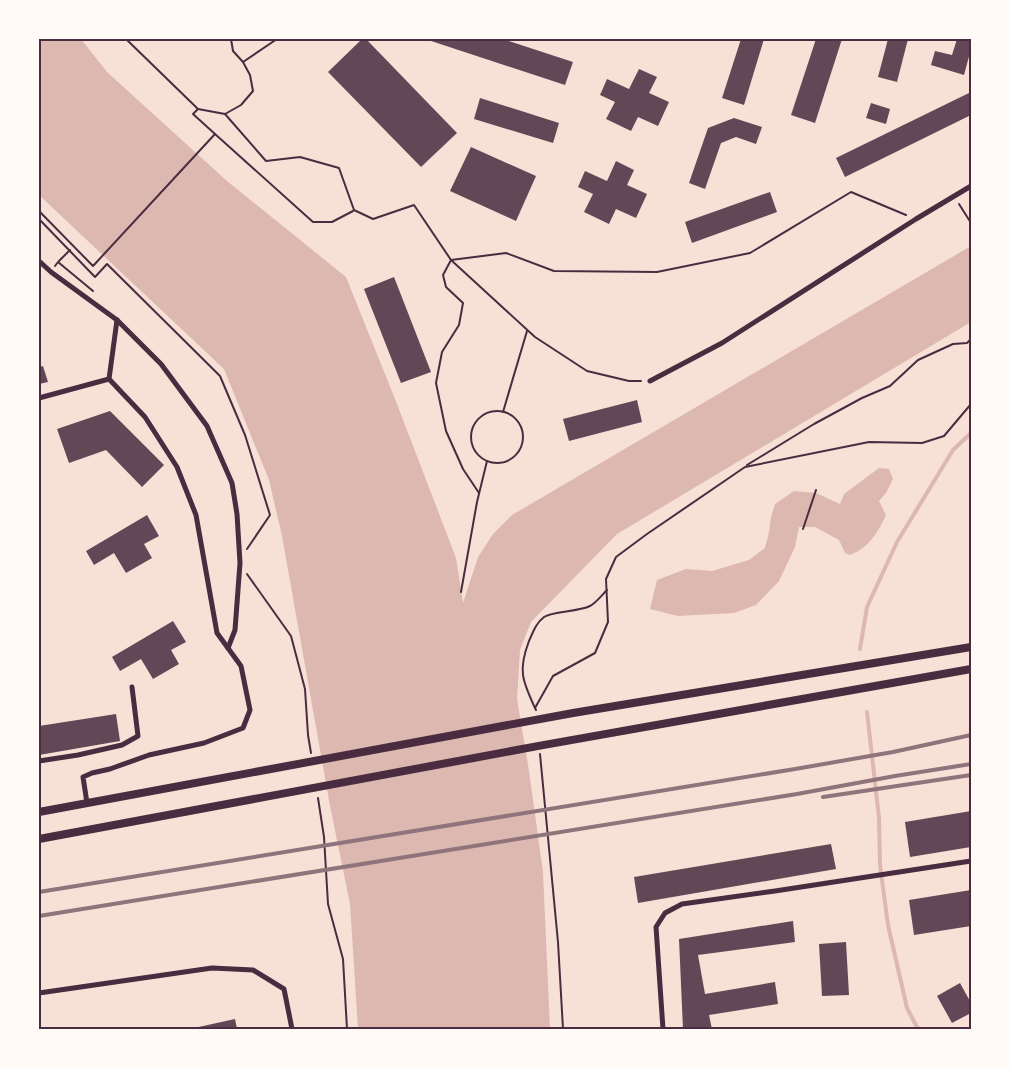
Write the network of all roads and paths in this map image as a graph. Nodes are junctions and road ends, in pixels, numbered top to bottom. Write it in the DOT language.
graph roads {
  1 [pos="126,39"];
  2 [pos="231,39"];
  3 [pos="277,39"];
  4 [pos="243,62"];
  5 [pos="198,109"];
  6 [pos="225,114"];
  7 [pos="216,134"];
  8 [pos="971,186"];
  9 [pos="954,196"];
  10 [pos="354,210"];
  11 [pos="39,211"];
  12 [pos="39,219"];
  13 [pos="916,219"];
  14 [pos="971,223"];
  15 [pos="70,250"];
  16 [pos="452,260"];
  17 [pos="39,261"];
  18 [pos="58,262"];
  19 [pos="51,272"];
  20 [pos="101,297"];
  21 [pos="117,320"];
  22 [pos="527,330"];
  23 [pos="971,339"];
  24 [pos="109,379"];
  25 [pos="650,381"];
  26 [pos="39,398"];
  27 [pos="971,404"];
  28 [pos="503,412"];
  29 [pos="487,461"];
  30 [pos="745,467"];
  31 [pos="816,490"];
  32 [pos="479,493"];
  33 [pos="803,529"];
  34 [pos="243,542"];
  35 [pos="240,563"];
  36 [pos="607,590"];
  37 [pos="461,592"];
  38 [pos="971,647"];
  39 [pos="228,648"];
  40 [pos="971,669"];
  41 [pos="132,687"];
  42 [pos="535,708"];
  43 [pos="537,719"];
  44 [pos="540,754"];
  45 [pos="312,758"];
  46 [pos="39,761"];
  47 [pos="317,792"];
  48 [pos="87,803"];
  49 [pos="39,812"];
  50 [pos="39,839"];
  51 [pos="971,861"];
  52 [pos="39,993"];
  53 [pos="292,1029"];
  54 [pos="347,1029"];
  55 [pos="563,1029"];
  56 [pos="663,1029"];
  1 -- 5 [label="path"];
  2 -- 4 [label="path"];
  3 -- 4 [label="path"];
  4 -- 6 [label="path"];
  5 -- 6 [label="path"];
  5 -- 7 [label="path"];
  6 -- 10 [label="path"];
  7 -- 10 [label="path"];
  7 -- 11 [label="path"];
  8 -- 9 [label="street"];
  9 -- 13 [label="street"];
  9 -- 14 [label="path"];
  10 -- 16 [label="path"];
  12 -- 15 [label="path"];
  13 -- 16 [label="path"];
  13 -- 25 [label="street"];
  15 -- 18 [label="path"];
  15 -- 34 [label="path"];
  16 -- 22 [label="path"];
  16 -- 32 [label="path"];
  17 -- 19 [label="street"];
  18 -- 19 [label="path"];
  18 -- 20 [label="path"];
  19 -- 21 [label="street"];
  21 -- 24 [label="street"];
  21 -- 35 [label="street"];
  22 -- 25 [label="path"];
  22 -- 28 [label="path"];
  23 -- 30 [label="path"];
  24 -- 26 [label="street"];
  24 -- 39 [label="street"];
  27 -- 30 [label="path"];
  28 -- 29 [label="path"];
  28 -- 29 [label="path"];
  29 -- 32 [label="path"];
  30 -- 36 [label="path"];
  31 -- 33 [label="path"];
  32 -- 37 [label="path"];
  35 -- 39 [label="street"];
  35 -- 45 [label="path"];
  36 -- 42 [label="path"];
  36 -- 42 [label="path"];
  38 -- 48 [label="main road"];
  39 -- 48 [label="street"];
  40 -- 50 [label="main road"];
  41 -- 46 [label="street"];
  42 -- 43 [label="path"];
  44 -- 55 [label="path"];
  47 -- 54 [label="path"];
  48 -- 49 [label="main road"];
  51 -- 56 [label="street"];
  52 -- 53 [label="street"];
}
